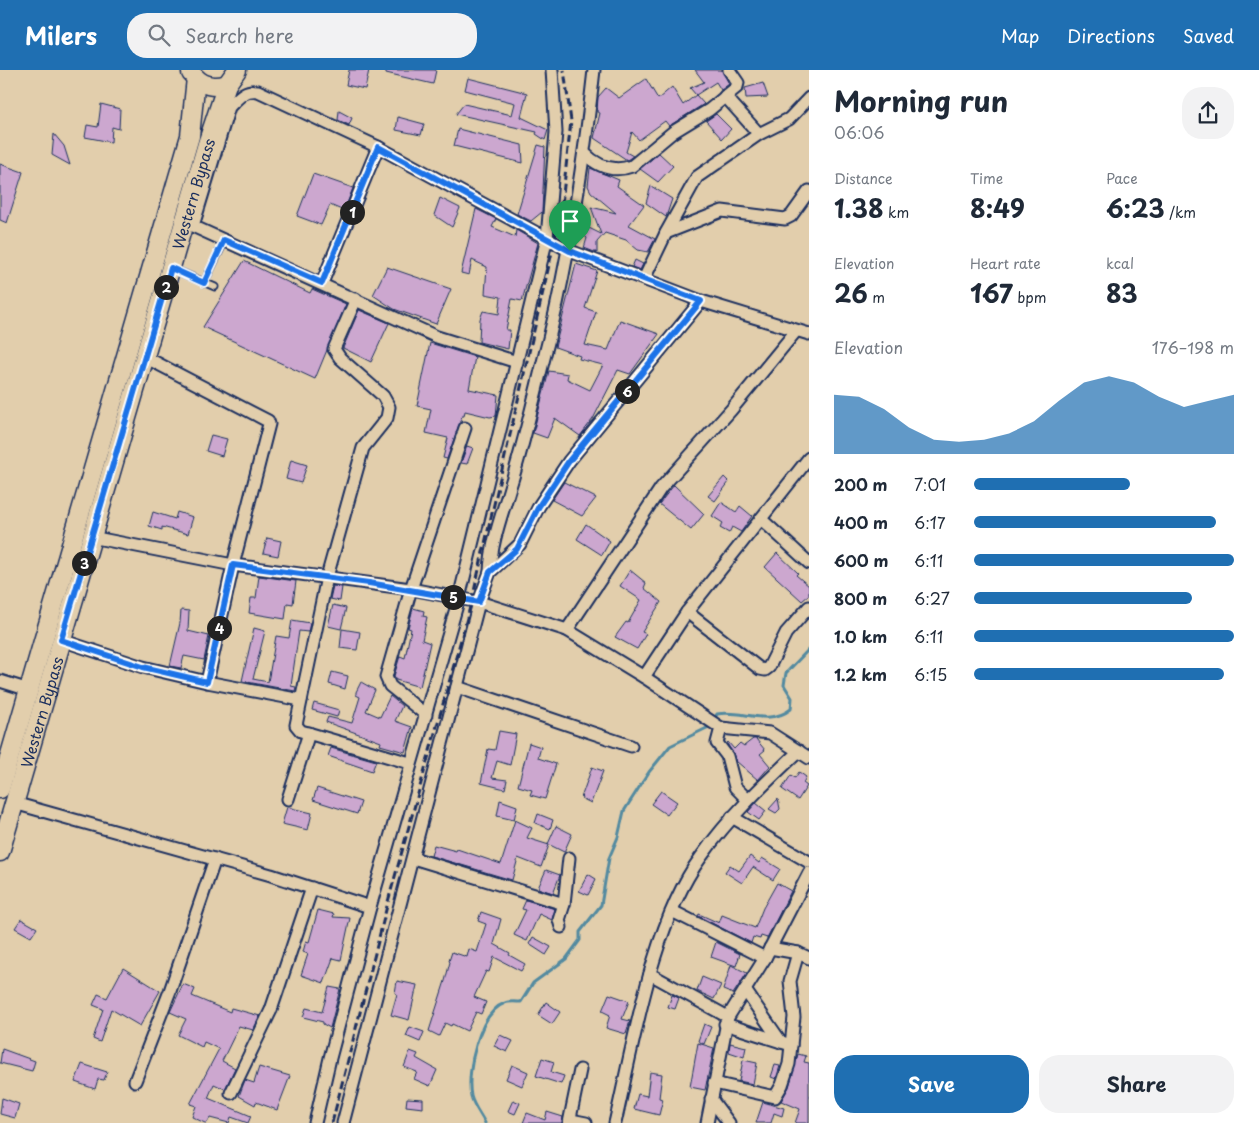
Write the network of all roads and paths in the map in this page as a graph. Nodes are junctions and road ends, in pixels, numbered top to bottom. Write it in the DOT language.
graph roads {
  1 [pos="552,70"];
  2 [pos="729,70"];
  3 [pos="595,71"];
  4 [pos="193,74"];
  5 [pos="232,77"];
  6 [pos="725,96"];
  7 [pos="809,98"];
  8 [pos="759,134"];
  9 [pos="378,147"];
  10 [pos="584,153"];
  11 [pos="809,191"];
  12 [pos="189,224"];
  13 [pos="666,233"];
  14 [pos="547,238"];
  15 [pos="224,240"];
  16 [pos="570,251"];
  17 [pos="171,268"];
  18 [pos="644,279"];
  19 [pos="204,283"];
  20 [pos="322,283"];
  21 [pos="215,287"];
  22 [pos="356,299"];
  23 [pos="701,301"];
  24 [pos="796,331"];
  25 [pos="809,334"];
  26 [pos="145,357"];
  27 [pos="516,362"];
  28 [pos="465,428"];
  29 [pos="809,458"];
  30 [pos="761,518"];
  31 [pos="91,537"];
  32 [pos="809,563"];
  33 [pos="233,565"];
  34 [pos="490,572"];
  35 [pos="327,577"];
  36 [pos="411,589"];
  37 [pos="459,598"];
  38 [pos="479,602"];
  39 [pos="809,607"];
  40 [pos="686,612"];
  41 [pos="567,630"];
  42 [pos="61,640"];
  43 [pos="644,677"];
  44 [pos="0,681"];
  45 [pos="207,682"];
  46 [pos="457,686"];
  47 [pos="29,690"];
  48 [pos="302,700"];
  49 [pos="426,715"];
  50 [pos="721,728"];
  51 [pos="308,733"];
  52 [pos="630,746"];
  53 [pos="799,751"];
  54 [pos="809,758"];
  55 [pos="410,763"];
  56 [pos="0,788"];
  57 [pos="288,799"];
  58 [pos="748,800"];
  59 [pos="14,803"];
  60 [pos="732,817"];
  61 [pos="0,852"];
  62 [pos="413,858"];
  63 [pos="569,858"];
  64 [pos="215,859"];
  65 [pos="809,862"];
  66 [pos="809,873"];
  67 [pos="312,888"];
  68 [pos="564,904"];
  69 [pos="370,908"];
  70 [pos="672,911"];
  71 [pos="562,928"];
  72 [pos="798,952"];
  73 [pos="768,953"];
  74 [pos="809,958"];
  75 [pos="650,974"];
  76 [pos="745,990"];
  77 [pos="727,1021"];
  78 [pos="786,1044"];
  79 [pos="580,1070"];
  80 [pos="135,1081"];
  81 [pos="714,1083"];
  82 [pos="231,1093"];
  83 [pos="711,1099"];
  84 [pos="570,1122"];
  85 [pos="316,1123"];
  86 [pos="343,1123"];
  87 [pos="586,1123"];
  88 [pos="615,1123"];
  89 [pos="707,1123"];
  90 [pos="728,1123"];
  1 -- 14 [label="street"];
  2 -- 6 [label="street"];
  3 -- 10 [label="street"];
  4 -- 5 [label="main road"];
  4 -- 47 [label="main road, Western Bypass"];
  5 -- 12 [label="main road, Western Bypass"];
  6 -- 8 [label="street"];
  6 -- 10 [label="street"];
  7 -- 8 [label="street"];
  8 -- 13 [label="street"];
  9 -- 12 [label="street"];
  9 -- 14 [label="street"];
  9 -- 20 [label="street"];
  10 -- 16 [label="street"];
  11 -- 13 [label="street"];
  12 -- 15 [label="street"];
  12 -- 17 [label="main road, Western Bypass"];
  13 -- 18 [label="street"];
  14 -- 16 [label="street"];
  14 -- 27 [label="street"];
  15 -- 19 [label="lane"];
  15 -- 20 [label="street"];
  16 -- 18 [label="street"];
  16 -- 34 [label="street"];
  17 -- 19 [label="lane"];
  17 -- 26 [label="main road, Western Bypass"];
  18 -- 23 [label="street"];
  19 -- 21 [label="lane"];
  20 -- 22 [label="street"];
  22 -- 27 [label="street"];
  22 -- 35 [label="street"];
  23 -- 24 [label="street"];
  23 -- 34 [label="street"];
  24 -- 25 [label="street"];
  24 -- 41 [label="street"];
  26 -- 31 [label="main road, Western Bypass"];
  26 -- 33 [label="street"];
  27 -- 37 [label="street"];
  28 -- 36 [label="street"];
  29 -- 30 [label="street"];
  30 -- 32 [label="street"];
  30 -- 40 [label="street"];
  31 -- 33 [label="street"];
  31 -- 42 [label="main road, Western Bypass"];
  33 -- 35 [label="street"];
  33 -- 45 [label="street"];
  34 -- 38 [label="street"];
  35 -- 36 [label="street"];
  35 -- 48 [label="street"];
  36 -- 37 [label="street"];
  36 -- 49 [label="street"];
  37 -- 38 [label="street"];
  37 -- 49 [label="street"];
  38 -- 41 [label="street"];
  38 -- 46 [label="street"];
  39 -- 40 [label="street"];
  40 -- 43 [label="street"];
  41 -- 43 [label="street"];
  42 -- 45 [label="street"];
  42 -- 59 [label="main road, Western Bypass"];
  43 -- 50 [label="street"];
  44 -- 47 [label="street"];
  45 -- 48 [label="street"];
  46 -- 52 [label="street"];
  46 -- 62 [label="street"];
  47 -- 56 [label="main road, Western Bypass"];
  48 -- 51 [label="street"];
  49 -- 55 [label="street"];
  50 -- 53 [label="street"];
  50 -- 58 [label="street"];
  51 -- 55 [label="street"];
  51 -- 57 [label="street"];
  53 -- 54 [label="street"];
  53 -- 58 [label="street"];
  55 -- 69 [label="street"];
  58 -- 60 [label="street"];
  59 -- 61 [label="main road, Western Bypass"];
  59 -- 64 [label="street"];
  60 -- 65 [label="street"];
  60 -- 70 [label="street"];
  62 -- 68 [label="street"];
  62 -- 86 [label="street"];
  63 -- 68 [label="street"];
  64 -- 67 [label="street"];
  64 -- 80 [label="street"];
  66 -- 73 [label="street"];
  67 -- 69 [label="street"];
  67 -- 82 [label="street"];
  68 -- 71 [label="street"];
  69 -- 85 [label="street"];
  70 -- 73 [label="street"];
  70 -- 75 [label="street"];
  72 -- 73 [label="street"];
  72 -- 74 [label="street"];
  72 -- 78 [label="street"];
  73 -- 76 [label="street"];
  75 -- 77 [label="street"];
  75 -- 88 [label="street"];
  76 -- 77 [label="street"];
  76 -- 78 [label="street"];
  77 -- 78 [label="street"];
  77 -- 81 [label="street"];
  78 -- 81 [label="street"];
  79 -- 84 [label="street"];
  81 -- 83 [label="street"];
  83 -- 89 [label="street"];
  83 -- 90 [label="street"];
  84 -- 87 [label="street"];
}
